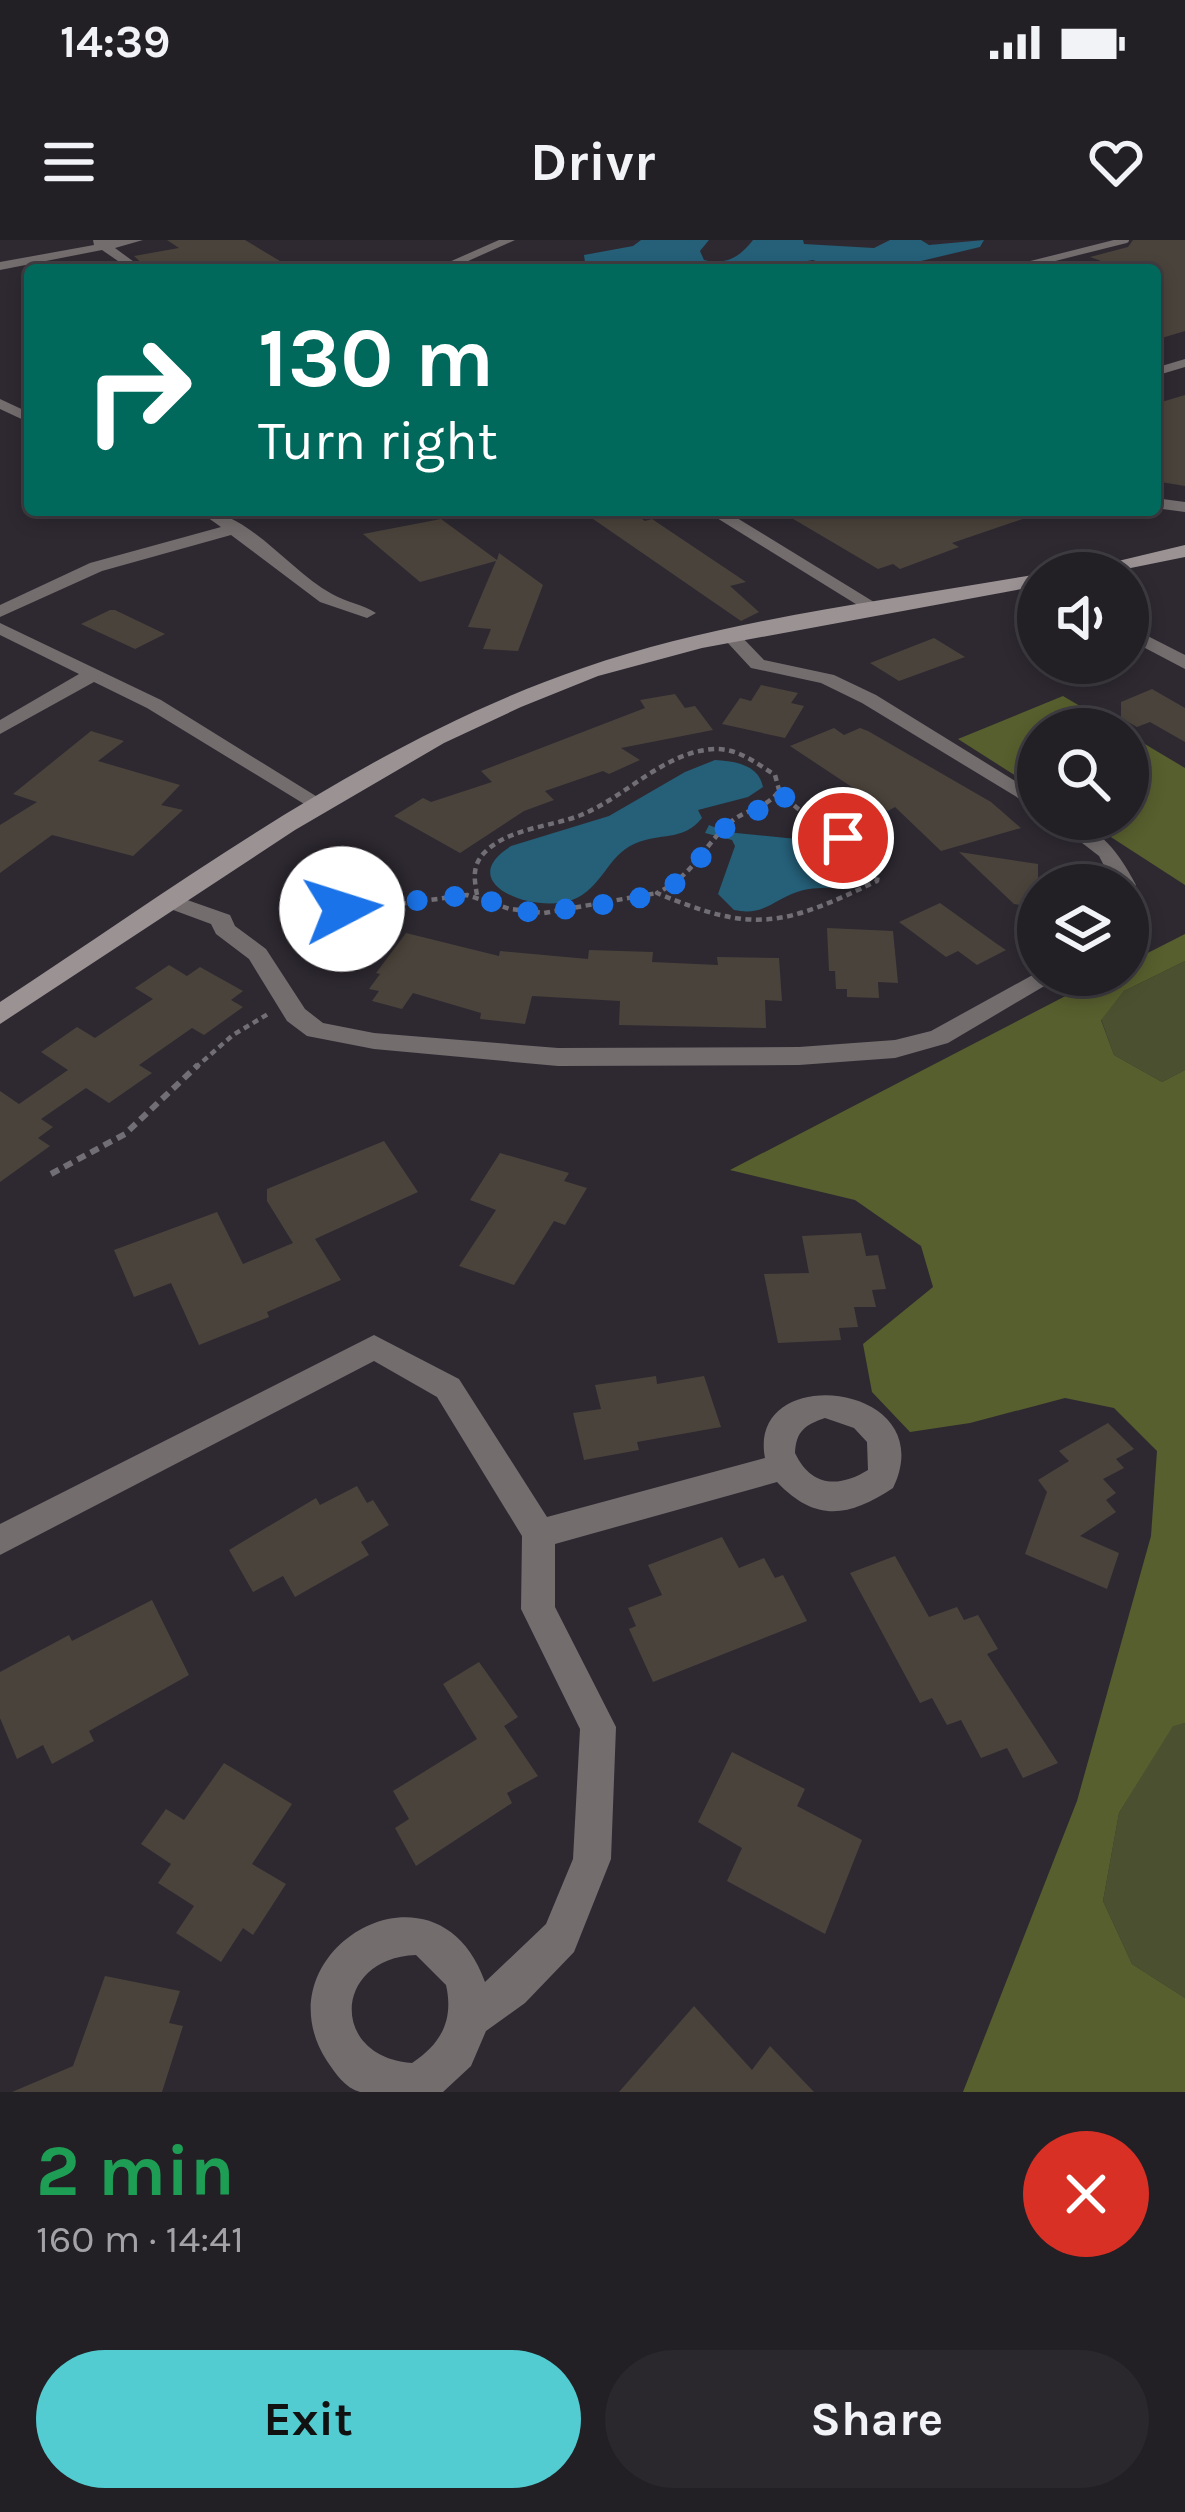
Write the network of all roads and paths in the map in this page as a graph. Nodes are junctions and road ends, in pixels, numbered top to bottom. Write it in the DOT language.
graph roads {
  1 [pos="137,240"];
  2 [pos="508,240"];
  3 [pos="1126,240"];
  4 [pos="99,243"];
  5 [pos="130,264"];
  6 [pos="451,264"];
  7 [pos="1033,264"];
  8 [pos="0,266"];
  9 [pos="216,516"];
  10 [pos="722,516"];
  11 [pos="237,528"];
  12 [pos="1185,551"];
  13 [pos="1149,558"];
  14 [pos="1017,584"];
  15 [pos="878,610"];
  16 [pos="0,612"];
  17 [pos="367,614"];
  18 [pos="0,628"];
  19 [pos="1149,643"];
  20 [pos="739,644"];
  21 [pos="1185,663"];
  22 [pos="92,676"];
  23 [pos="0,728"];
  24 [pos="779,791"];
  25 [pos="1017,791"];
  26 [pos="321,806"];
  27 [pos="1090,840"];
  28 [pos="1114,864"];
  29 [pos="682,881"];
  30 [pos="657,893"];
  31 [pos="477,896"];
  32 [pos="692,905"];
  33 [pos="183,907"];
  34 [pos="317,915"];
  35 [pos="1017,993"];
  36 [pos="288,1004"];
  37 [pos="0,1015"];
  38 [pos="51,1174"];
  39 [pos="782,1467"];
  40 [pos="539,1534"];
  41 [pos="0,1540"];
  42 [pos="469,2018"];
  1 -- 4 [label="street"];
  2 -- 6 [label="street"];
  3 -- 7 [label="lane"];
  4 -- 5 [label="street"];
  4 -- 8 [label="street"];
  9 -- 11 [label="street"];
  10 -- 15 [label="street"];
  11 -- 16 [label="street"];
  11 -- 17 [label="street"];
  12 -- 13 [label="street"];
  14 -- 15 [label="street"];
  15 -- 20 [label="street"];
  18 -- 22 [label="street"];
  19 -- 21 [label="street"];
  20 -- 25 [label="street"];
  20 -- 26 [label="street"];
  22 -- 23 [label="street"];
  22 -- 26 [label="street"];
  24 -- 29 [label="path"];
  24 -- 31 [label="path"];
  24 -- 32 [label="path"];
  26 -- 33 [label="street"];
  27 -- 28 [label="street"];
  29 -- 30 [label="path"];
  29 -- 32 [label="path"];
  30 -- 31 [label="path"];
  30 -- 32 [label="path"];
  31 -- 34 [label="path"];
  33 -- 36 [label="street"];
  33 -- 37 [label="street"];
  35 -- 36 [label="street"];
  36 -- 38 [label="path"];
  39 -- 40 [label="street"];
  40 -- 41 [label="street"];
  40 -- 42 [label="street"];
}
